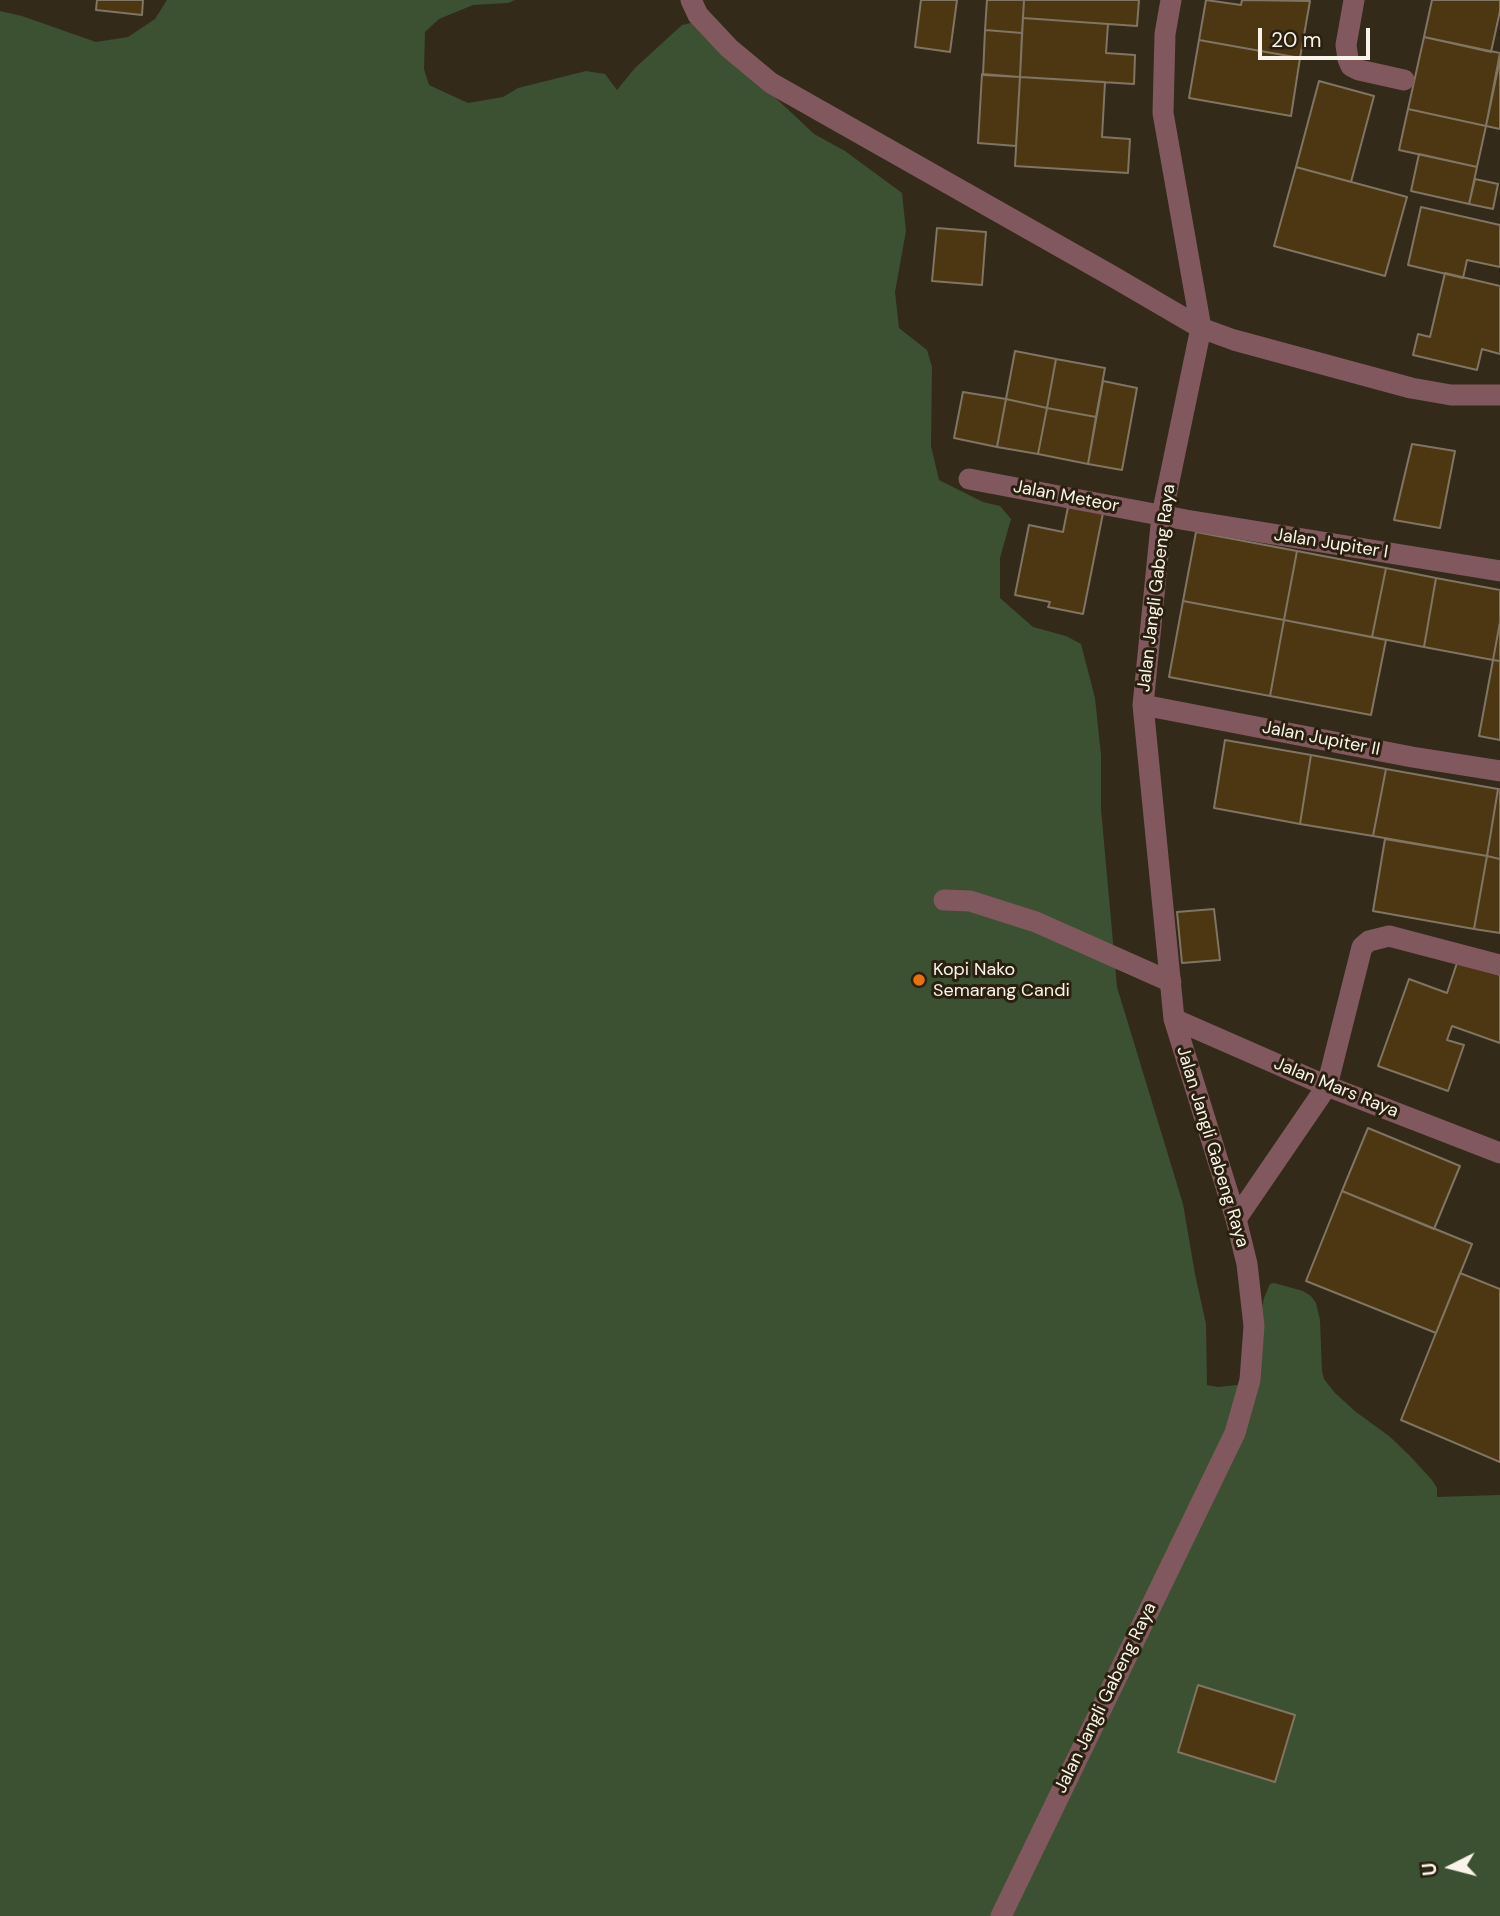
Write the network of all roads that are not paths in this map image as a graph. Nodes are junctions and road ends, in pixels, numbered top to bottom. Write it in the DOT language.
graph roads {
  1 [pos="691,0"];
  2 [pos="1171,0"];
  3 [pos="1354,0"];
  4 [pos="1404,80"];
  5 [pos="1201,328"];
  6 [pos="1500,395"];
  7 [pos="968,479"];
  8 [pos="1163,515"];
  9 [pos="1500,571"];
  10 [pos="1143,705"];
  11 [pos="1500,771"];
  12 [pos="944,900"];
  13 [pos="1500,965"];
  14 [pos="1171,982"];
  15 [pos="1174,1019"];
  16 [pos="1328,1086"];
  17 [pos="1500,1153"];
  18 [pos="1236,1219"];
  19 [pos="1001,1916"];
  1 -- 5 [label="street"];
  2 -- 5 [label="street"];
  3 -- 4 [label="street"];
  5 -- 6 [label="street"];
  5 -- 8 [label="street, Jalan Jangli Gabeng Raya"];
  7 -- 8 [label="street, Jalan Meteor"];
  8 -- 9 [label="street, Jalan Jupiter I"];
  8 -- 10 [label="street, Jalan Jangli Gabeng Raya"];
  10 -- 11 [label="street, Jalan Jupiter II"];
  10 -- 14 [label="street, Jalan Jangli Gabeng Raya"];
  12 -- 14 [label="street"];
  13 -- 16 [label="street"];
  14 -- 15 [label="street, Jalan Jangli Gabeng Raya"];
  15 -- 16 [label="street, Jalan Mars Raya"];
  15 -- 18 [label="street, Jalan Jangli Gabeng Raya"];
  16 -- 17 [label="street, Jalan Mars Raya"];
  16 -- 18 [label="street"];
  18 -- 19 [label="street, Jalan Jangli Gabeng Raya"];
}
